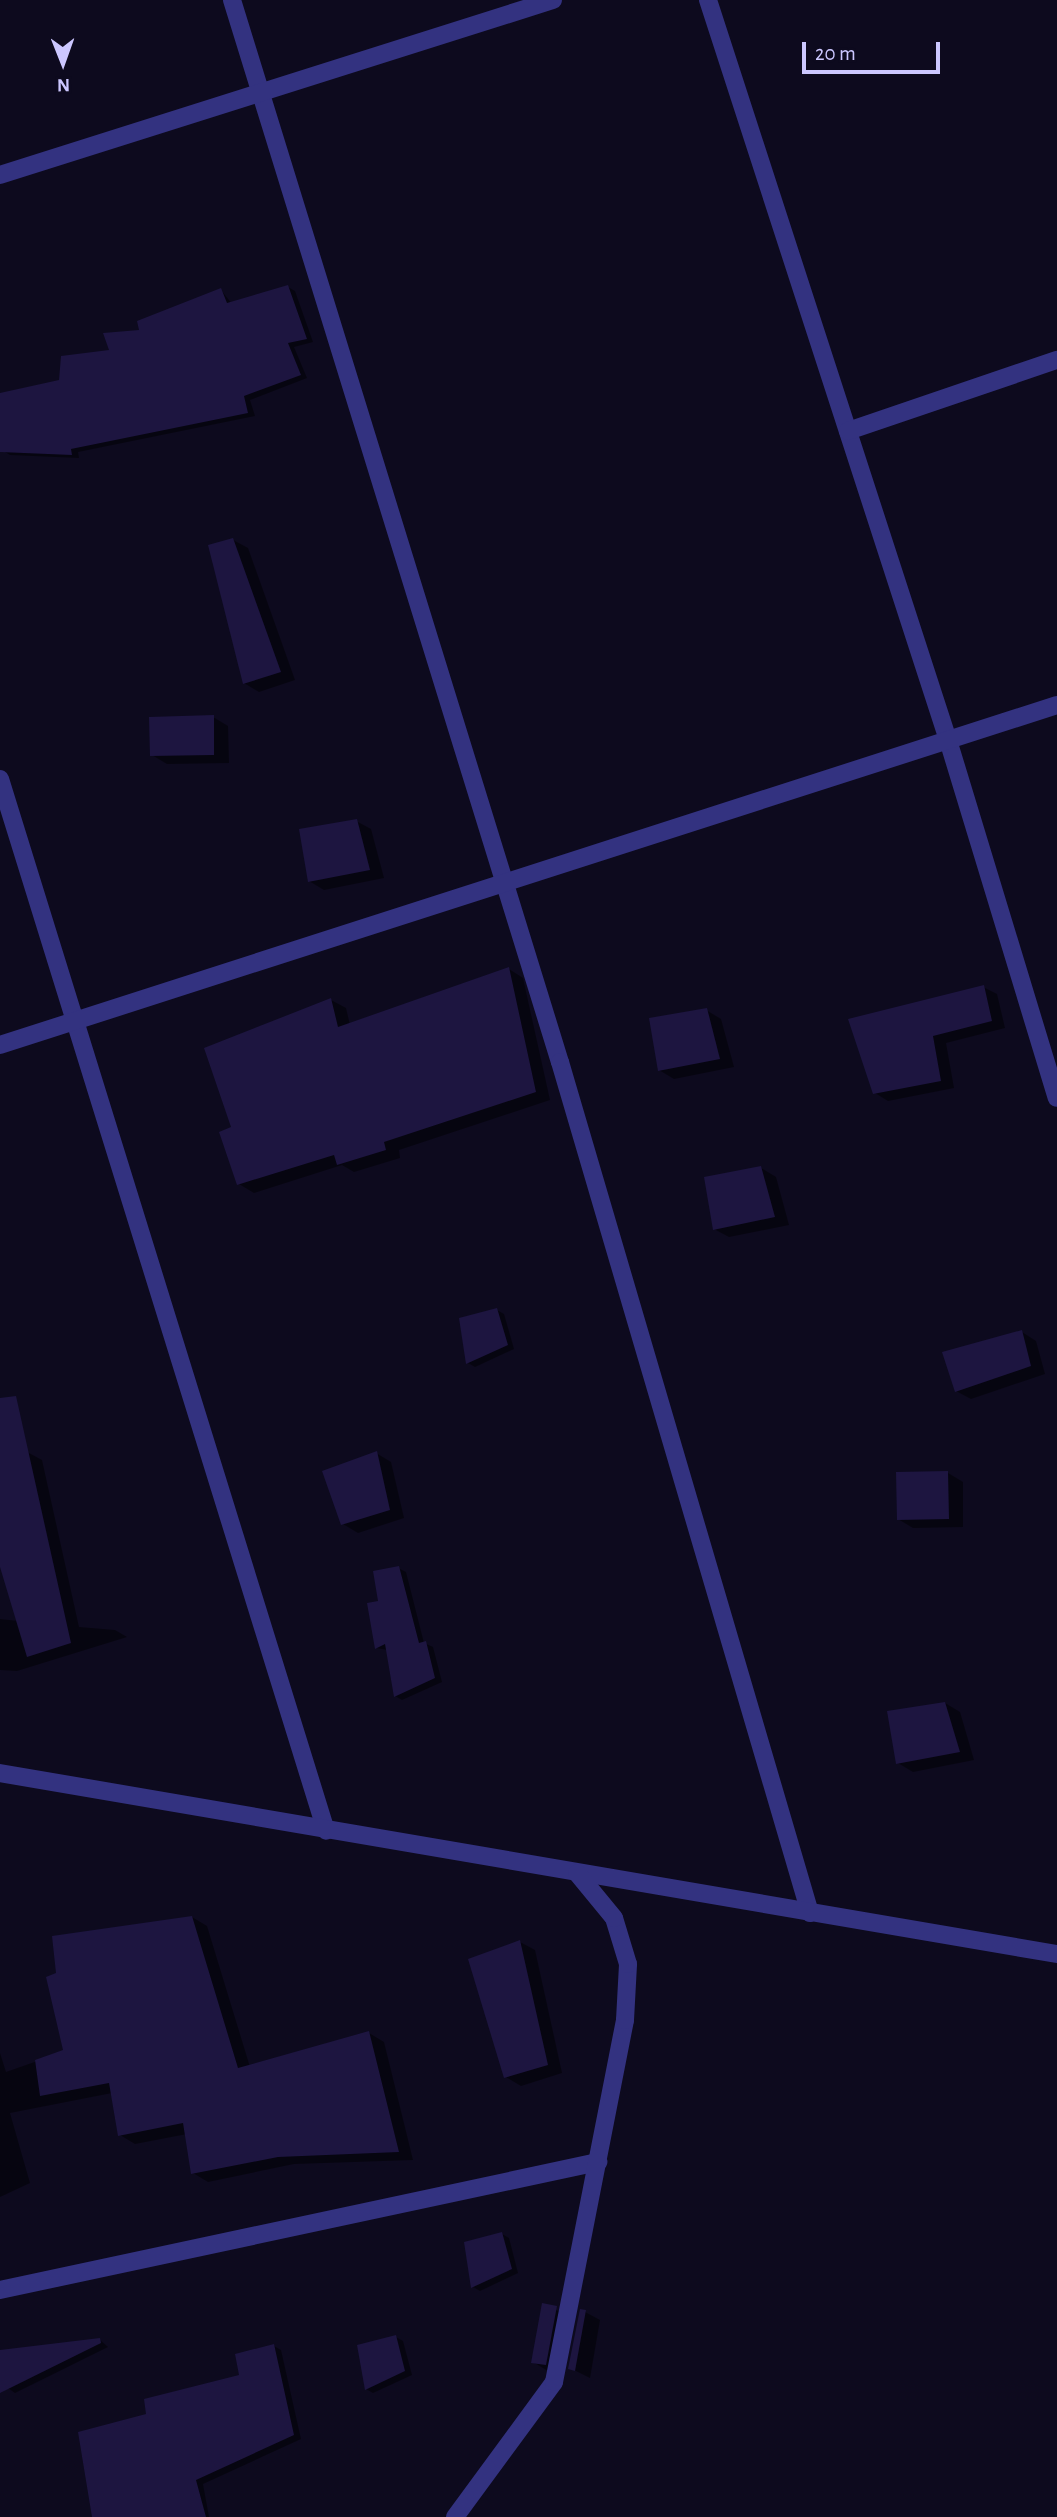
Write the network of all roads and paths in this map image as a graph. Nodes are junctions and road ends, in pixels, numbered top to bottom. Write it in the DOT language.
graph roads {
  1 [pos="232,0"];
  2 [pos="553,0"];
  3 [pos="708,0"];
  4 [pos="260,92"];
  5 [pos="0,175"];
  6 [pos="1057,360"];
  7 [pos="848,431"];
  8 [pos="1057,705"];
  9 [pos="948,740"];
  10 [pos="0,779"];
  11 [pos="505,883"];
  12 [pos="76,1021"];
  13 [pos="0,1045"];
  14 [pos="1057,1097"];
  15 [pos="0,1773"];
  16 [pos="326,1831"];
  17 [pos="577,1873"];
  18 [pos="810,1913"];
  19 [pos="1057,1954"];
  20 [pos="598,2162"];
  21 [pos="0,2290"];
  22 [pos="455,2517"];
  1 -- 4 [label="street"];
  2 -- 4 [label="street"];
  3 -- 7 [label="street"];
  4 -- 5 [label="street"];
  4 -- 11 [label="street"];
  6 -- 7 [label="street"];
  7 -- 9 [label="street"];
  8 -- 9 [label="street"];
  9 -- 11 [label="street"];
  9 -- 14 [label="street"];
  10 -- 12 [label="street"];
  11 -- 12 [label="street"];
  11 -- 18 [label="street"];
  12 -- 13 [label="street"];
  12 -- 16 [label="street"];
  15 -- 16 [label="street"];
  16 -- 17 [label="street"];
  17 -- 18 [label="street"];
  17 -- 20 [label="street"];
  18 -- 19 [label="street"];
  20 -- 21 [label="street"];
  20 -- 22 [label="street"];
}
